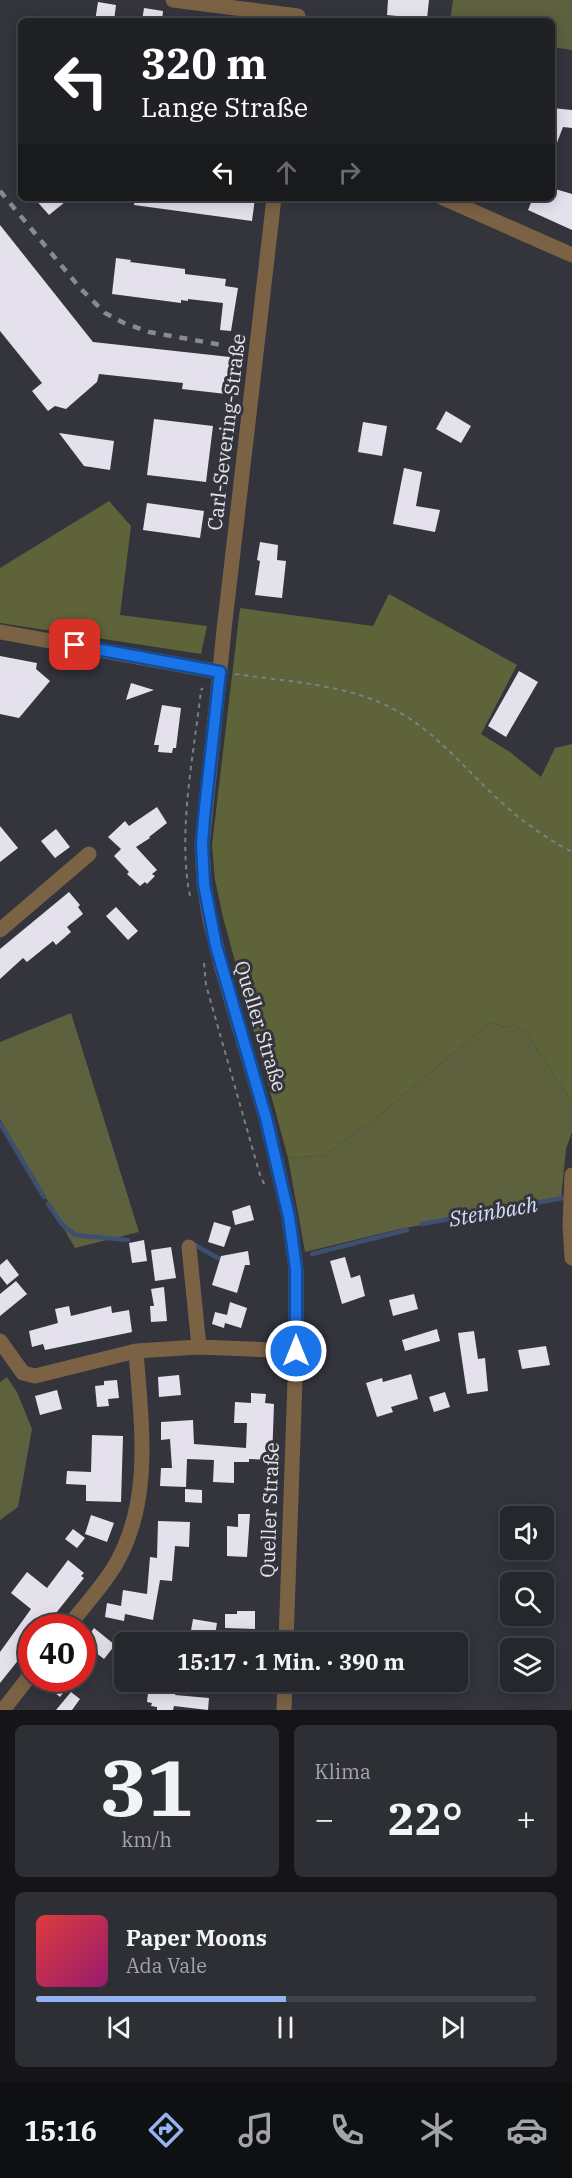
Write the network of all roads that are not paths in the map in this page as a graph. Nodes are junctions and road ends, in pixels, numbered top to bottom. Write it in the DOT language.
graph roads {
  1 [pos="172,0"];
  2 [pos="298,12"];
  3 [pos="274,201"];
  4 [pos="450,201"];
  5 [pos="572,255"];
  6 [pos="0,632"];
  7 [pos="220,672"];
  8 [pos="89,854"];
  9 [pos="0,930"];
  10 [pos="572,1175"];
  11 [pos="189,1247"];
  12 [pos="572,1258"];
  13 [pos="0,1341"];
  14 [pos="199,1347"];
  15 [pos="136,1351"];
  16 [pos="296,1351"];
  17 [pos="78,1614"];
  18 [pos="286,1632"];
  19 [pos="18,1691"];
  20 [pos="285,1692"];
  21 [pos="3,1710"];
  22 [pos="284,1710"];
  1 -- 2 [label="street"];
  3 -- 7 [label="street, Carl-Severing-Straße"];
  4 -- 5 [label="street"];
  6 -- 7 [label="street"];
  7 -- 16 [label="street, Queller Straße"];
  8 -- 9 [label="street"];
  10 -- 12 [label="street"];
  11 -- 14 [label="street"];
  13 -- 15 [label="street"];
  14 -- 15 [label="street"];
  14 -- 16 [label="street"];
  15 -- 17 [label="street"];
  16 -- 18 [label="street, Queller Straße"];
  19 -- 21 [label="street"];
  20 -- 22 [label="street"];
}
